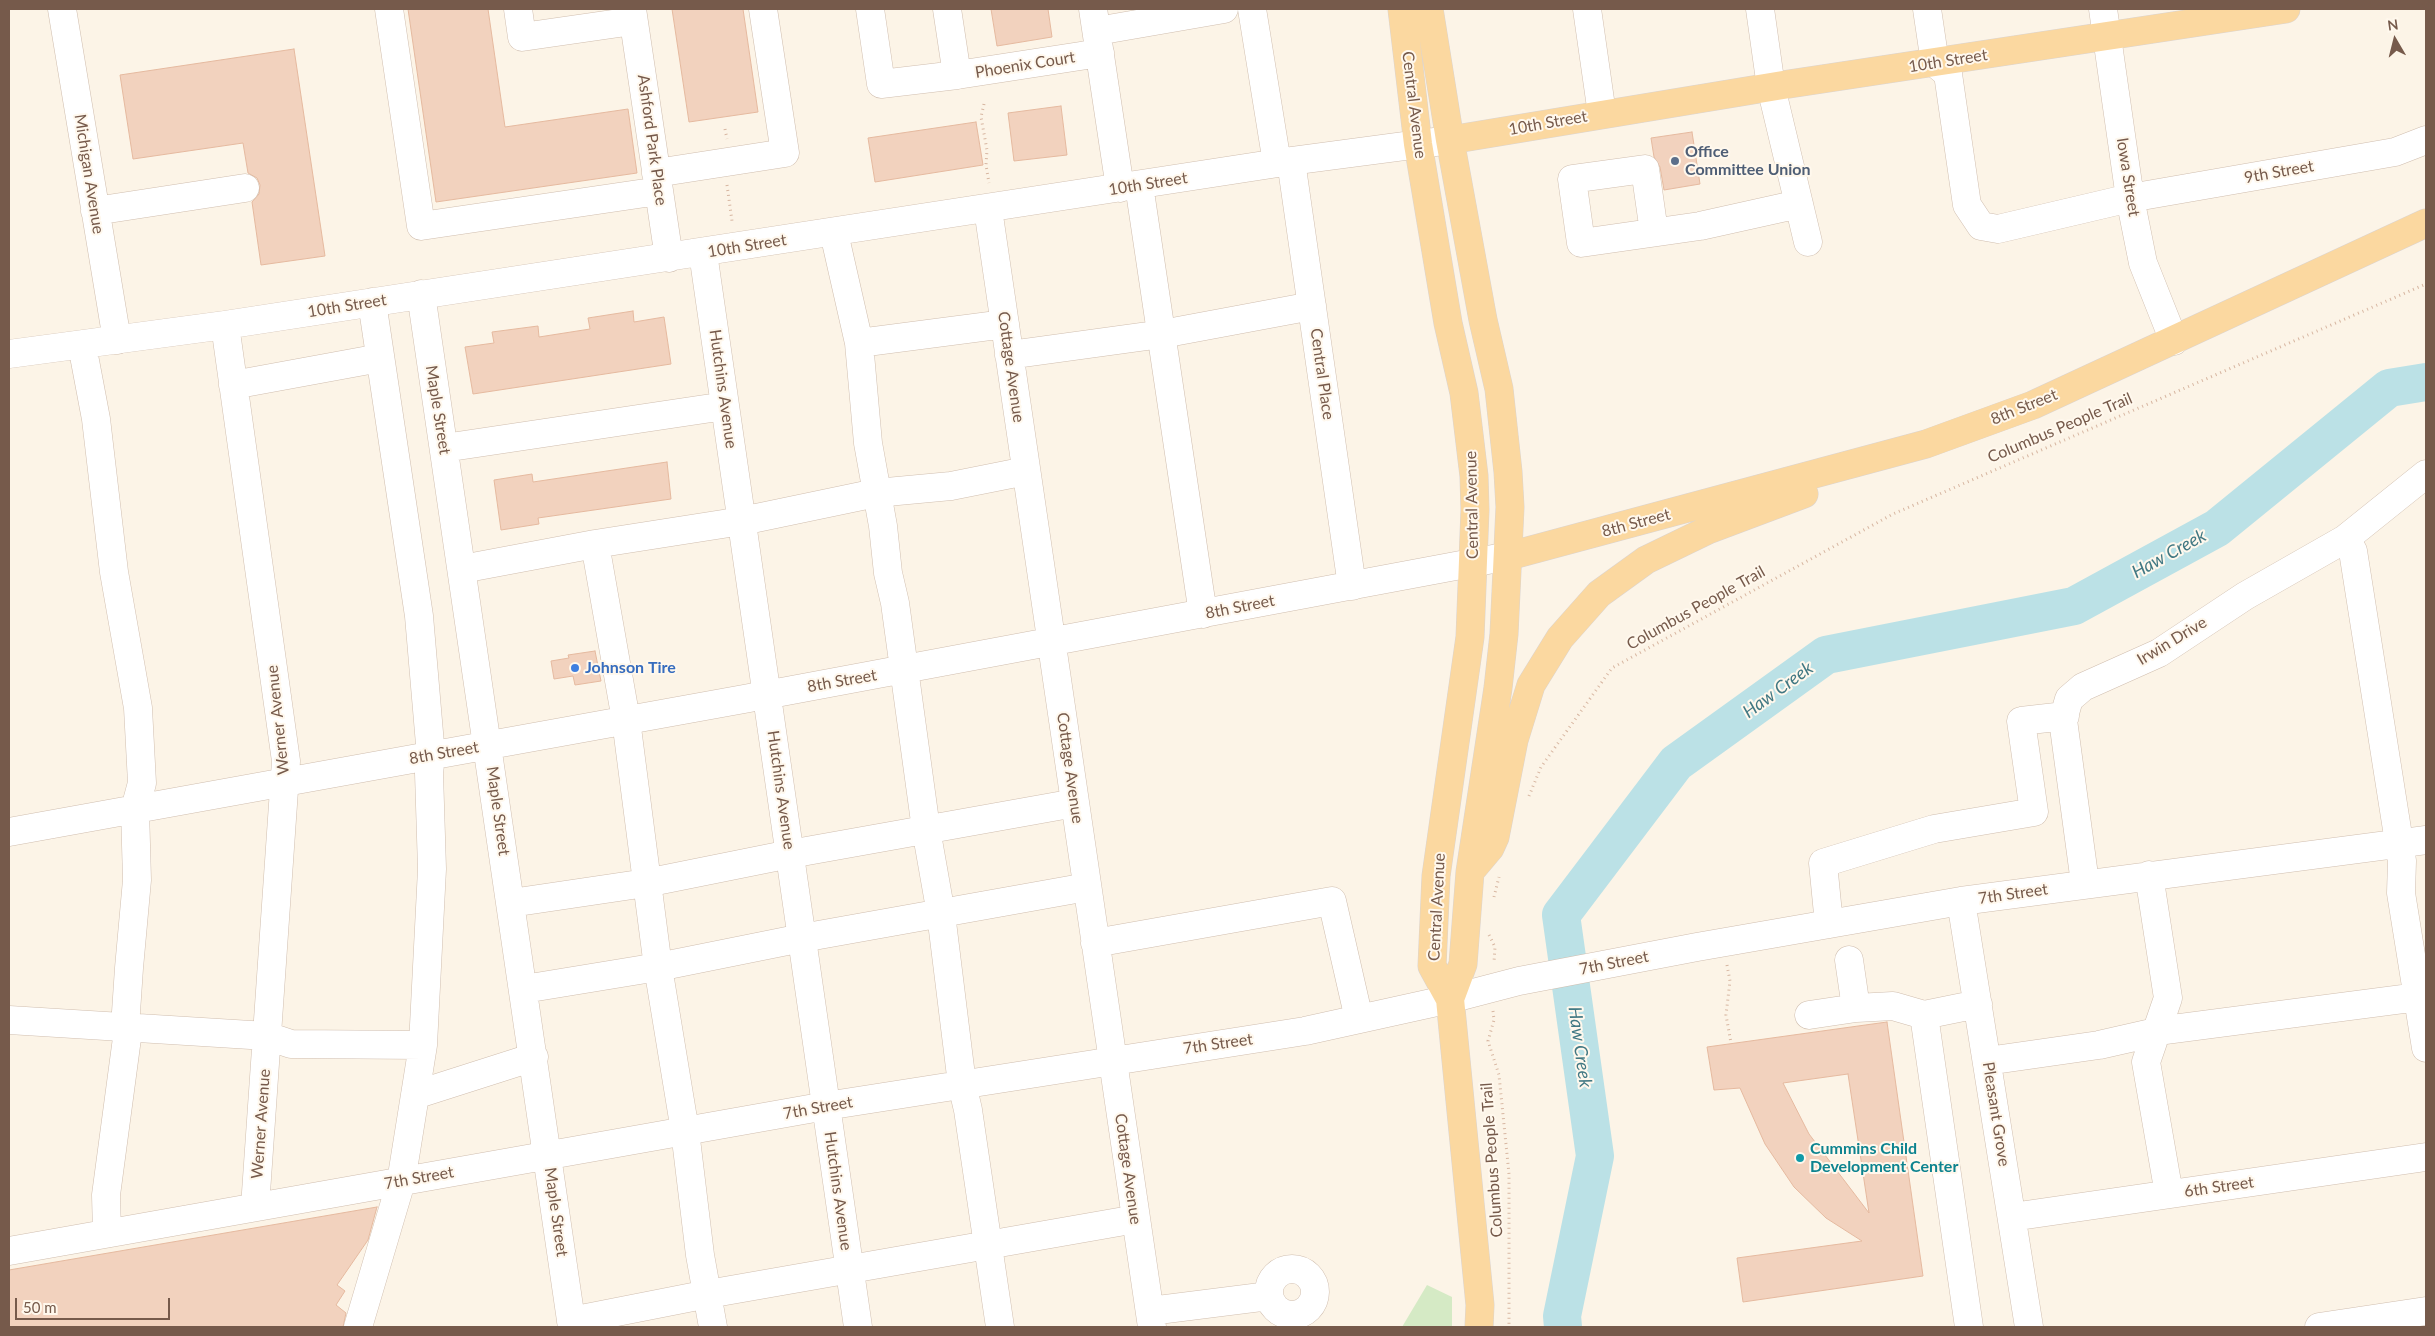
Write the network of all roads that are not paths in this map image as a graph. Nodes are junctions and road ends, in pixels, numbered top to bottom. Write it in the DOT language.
graph roads {
  1 [pos="62,9"];
  2 [pos="389,9"];
  3 [pos="518,9"];
  4 [pos="763,9"];
  5 [pos="870,9"];
  6 [pos="947,9"];
  7 [pos="1224,9"];
  8 [pos="1252,9"];
  9 [pos="1402,9"];
  10 [pos="1429,9"];
  11 [pos="1587,9"];
  12 [pos="1760,9"];
  13 [pos="1927,9"];
  14 [pos="2103,9"];
  15 [pos="2270,10"];
  16 [pos="632,15"];
  17 [pos="1097,31"];
  18 [pos="2107,36"];
  19 [pos="1935,62"];
  20 [pos="957,75"];
  21 [pos="1772,87"];
  22 [pos="1602,114"];
  23 [pos="1450,140"];
  24 [pos="2426,140"];
  25 [pos="1418,144"];
  26 [pos="1284,162"];
  27 [pos="658,182"];
  28 [pos="1130,187"];
  29 [pos="245,188"];
  30 [pos="988,196"];
  31 [pos="2130,198"];
  32 [pos="1799,204"];
  33 [pos="95,211"];
  34 [pos="2426,223"];
  35 [pos="834,232"];
  36 [pos="1654,232"];
  37 [pos="1808,242"];
  38 [pos="703,253"];
  39 [pos="669,258"];
  40 [pos="421,294"];
  41 [pos="372,302"];
  42 [pos="1312,306"];
  43 [pos="1004,324"];
  44 [pos="225,325"];
  45 [pos="1162,334"];
  46 [pos="117,340"];
  47 [pos="2174,341"];
  48 [pos="859,343"];
  49 [pos="82,344"];
  50 [pos="9,354"];
  51 [pos="1009,355"];
  52 [pos="380,358"];
  53 [pos="234,385"];
  54 [pos="726,406"];
  55 [pos="444,448"];
  56 [pos="1856,464"];
  57 [pos="1026,471"];
  58 [pos="2426,474"];
  59 [pos="876,493"];
  60 [pos="742,521"];
  61 [pos="2345,539"];
  62 [pos="594,544"];
  63 [pos="1509,556"];
  64 [pos="1473,563"];
  65 [pos="462,569"];
  66 [pos="1352,586"];
  67 [pos="1204,614"];
  68 [pos="1052,642"];
  69 [pos="904,670"];
  70 [pos="768,695"];
  71 [pos="2065,716"];
  72 [pos="626,720"];
  73 [pos="488,745"];
  74 [pos="431,756"];
  75 [pos="285,782"];
  76 [pos="2074,798"];
  77 [pos="2033,802"];
  78 [pos="1075,803"];
  79 [pos="135,809"];
  80 [pos="926,830"];
  81 [pos="9,832"];
  82 [pos="2426,840"];
  83 [pos="2398,844"];
  84 [pos="790,854"];
  85 [pos="1470,872"];
  86 [pos="2149,876"];
  87 [pos="646,883"];
  88 [pos="2085,884"];
  89 [pos="1087,887"];
  90 [pos="1961,901"];
  91 [pos="511,903"];
  92 [pos="941,914"];
  93 [pos="1829,924"];
  94 [pos="802,938"];
  95 [pos="1095,943"];
  96 [pos="1849,960"];
  97 [pos="658,967"];
  98 [pos="524,989"];
  99 [pos="2422,997"];
  100 [pos="1450,999"];
  101 [pos="1978,1004"];
  102 [pos="1856,1008"];
  103 [pos="1809,1015"];
  104 [pos="1924,1015"];
  105 [pos="1358,1019"];
  106 [pos="9,1020"];
  107 [pos="125,1027"];
  108 [pos="2156,1033"];
  109 [pos="267,1036"];
  110 [pos="423,1045"];
  111 [pos="2426,1048"];
  112 [pos="534,1057"];
  113 [pos="1112,1059"];
  114 [pos="1987,1060"];
  115 [pos="962,1084"];
  116 [pos="416,1096"];
  117 [pos="826,1106"];
  118 [pos="685,1131"];
  119 [pos="548,1156"];
  120 [pos="2426,1157"];
  121 [pos="400,1182"];
  122 [pos="2168,1194"];
  123 [pos="255,1207"];
  124 [pos="2012,1217"];
  125 [pos="1136,1219"];
  126 [pos="107,1233"];
  127 [pos="987,1245"];
  128 [pos="9,1251"];
  129 [pos="849,1270"];
  130 [pos="708,1294"];
  131 [pos="1269,1296"];
  132 [pos="2426,1311"];
  133 [pos="1151,1319"];
  134 [pos="1968,1320"];
  135 [pos="572,1324"];
  136 [pos="358,1327"];
  137 [pos="713,1327"];
  138 [pos="858,1327"];
  139 [pos="1000,1327"];
  140 [pos="1479,1327"];
  141 [pos="2029,1327"];
  142 [pos="2319,1327"];
  1 -- 33 [label="street, Michigan Avenue"];
  2 -- 27 [label="street"];
  3 -- 16 [label="street, Ashford Park Place"];
  4 -- 27 [label="street"];
  5 -- 20 [label="street"];
  6 -- 20 [label="street, Phoenix Court"];
  7 -- 17 [label="street, Phoenix Court"];
  8 -- 26 [label="street, Central Place"];
  9 -- 25 [label="main road, Central Avenue"];
  10 -- 23 [label="main road, Central Avenue"];
  11 -- 22 [label="street"];
  12 -- 21 [label="street"];
  13 -- 19 [label="street"];
  14 -- 18 [label="street, Iowa Street"];
  15 -- 18 [label="main road, 10th Street"];
  16 -- 27 [label="street, Ashford Park Place"];
  17 -- 20 [label="street, Phoenix Court"];
  17 -- 28 [label="street"];
  18 -- 19 [label="main road, 10th Street"];
  18 -- 31 [label="street, Iowa Street"];
  19 -- 21 [label="main road, 10th Street"];
  19 -- 31 [label="street, 9th Street"];
  21 -- 22 [label="main road, 10th Street"];
  21 -- 32 [label="street"];
  22 -- 23 [label="main road, 10th Street"];
  23 -- 25 [label="street, 10th Street"];
  23 -- 63 [label="main road, Central Avenue"];
  24 -- 31 [label="street, 9th Street"];
  25 -- 26 [label="street, 10th Street"];
  25 -- 64 [label="main road, Central Avenue"];
  26 -- 28 [label="street, 10th Street"];
  26 -- 42 [label="street, Central Place"];
  27 -- 39 [label="street, Ashford Park Place"];
  28 -- 30 [label="street, 10th Street"];
  28 -- 45 [label="street"];
  29 -- 33 [label="street"];
  30 -- 35 [label="street, 10th Street"];
  30 -- 43 [label="street, Cottage Avenue"];
  31 -- 47 [label="street, Iowa Street"];
  32 -- 36 [label="street"];
  32 -- 37 [label="street"];
  33 -- 46 [label="street, Michigan Avenue"];
  34 -- 47 [label="main road, 8th Street"];
  35 -- 38 [label="street, 10th Street"];
  35 -- 48 [label="street"];
  38 -- 39 [label="street, 10th Street"];
  38 -- 54 [label="street, Hutchins Avenue"];
  39 -- 40 [label="street, 10th Street"];
  40 -- 41 [label="street, 10th Street"];
  40 -- 55 [label="street, Maple Street"];
  41 -- 44 [label="street, 10th Street"];
  41 -- 52 [label="street"];
  42 -- 45 [label="street"];
  42 -- 66 [label="street, Central Place"];
  43 -- 48 [label="street"];
  43 -- 51 [label="street, Cottage Avenue"];
  44 -- 46 [label="street, 10th Street"];
  44 -- 53 [label="street, Werner Avenue"];
  45 -- 51 [label="street"];
  45 -- 67 [label="street"];
  46 -- 49 [label="street, 10th Street"];
  47 -- 56 [label="main road, 8th Street"];
  48 -- 59 [label="street"];
  49 -- 50 [label="street, 10th Street"];
  49 -- 79 [label="street"];
  51 -- 57 [label="street, Cottage Avenue"];
  52 -- 53 [label="street"];
  52 -- 74 [label="street"];
  53 -- 75 [label="street, Werner Avenue"];
  54 -- 55 [label="street"];
  54 -- 60 [label="street, Hutchins Avenue"];
  55 -- 65 [label="street, Maple Street"];
  56 -- 63 [label="main road, 8th Street"];
  56 -- 85 [label="main road"];
  57 -- 59 [label="street"];
  57 -- 68 [label="street, Cottage Avenue"];
  58 -- 61 [label="street, Irwin Drive"];
  59 -- 60 [label="street"];
  59 -- 69 [label="street"];
  60 -- 62 [label="street"];
  60 -- 70 [label="street, Hutchins Avenue"];
  61 -- 71 [label="street, Irwin Drive"];
  61 -- 83 [label="street"];
  62 -- 65 [label="street"];
  62 -- 72 [label="street"];
  63 -- 64 [label="street, 8th Street"];
  63 -- 85 [label="main road, Central Avenue"];
  64 -- 66 [label="street, 8th Street"];
  64 -- 100 [label="main road, Central Avenue"];
  65 -- 73 [label="street, Maple Street"];
  66 -- 67 [label="street, 8th Street"];
  67 -- 68 [label="street, 8th Street"];
  68 -- 69 [label="street, 8th Street"];
  68 -- 78 [label="street, Cottage Avenue"];
  69 -- 70 [label="street, 8th Street"];
  69 -- 80 [label="street"];
  70 -- 72 [label="street, 8th Street"];
  70 -- 84 [label="street, Hutchins Avenue"];
  71 -- 76 [label="street, Irwin Drive"];
  71 -- 77 [label="street"];
  72 -- 73 [label="street, 8th Street"];
  72 -- 87 [label="street"];
  73 -- 74 [label="street, 8th Street"];
  73 -- 91 [label="street, Maple Street"];
  74 -- 75 [label="street, 8th Street"];
  74 -- 110 [label="street"];
  75 -- 79 [label="street, 8th Street"];
  75 -- 109 [label="street, Werner Avenue"];
  76 -- 77 [label="street"];
  76 -- 88 [label="street, Irwin Drive"];
  77 -- 93 [label="street"];
  78 -- 80 [label="street"];
  78 -- 89 [label="street, Cottage Avenue"];
  79 -- 81 [label="street, 8th Street"];
  79 -- 107 [label="street"];
  80 -- 84 [label="street"];
  80 -- 92 [label="street"];
  82 -- 83 [label="street, 7th Street"];
  83 -- 86 [label="street, 7th Street"];
  83 -- 99 [label="street"];
  84 -- 87 [label="street"];
  84 -- 94 [label="street, Hutchins Avenue"];
  85 -- 100 [label="main road, Central Avenue"];
  86 -- 88 [label="street, 7th Street"];
  86 -- 108 [label="street"];
  87 -- 91 [label="street"];
  87 -- 97 [label="street"];
  88 -- 90 [label="street, 7th Street"];
  89 -- 92 [label="street"];
  89 -- 95 [label="street, Cottage Avenue"];
  90 -- 93 [label="street, 7th Street"];
  90 -- 101 [label="street, Pleasant Grove"];
  91 -- 98 [label="street, Maple Street"];
  92 -- 94 [label="street"];
  92 -- 115 [label="street"];
  93 -- 100 [label="street, 7th Street"];
  94 -- 97 [label="street"];
  94 -- 117 [label="street, Hutchins Avenue"];
  95 -- 105 [label="street"];
  95 -- 113 [label="street, Cottage Avenue"];
  96 -- 102 [label="street"];
  97 -- 98 [label="street"];
  97 -- 118 [label="street"];
  98 -- 112 [label="street, Maple Street"];
  99 -- 108 [label="street"];
  99 -- 111 [label="street"];
  100 -- 105 [label="street, 7th Street"];
  100 -- 140 [label="main road, Central Avenue"];
  101 -- 104 [label="street"];
  101 -- 114 [label="street, Pleasant Grove"];
  102 -- 103 [label="street"];
  102 -- 104 [label="street"];
  104 -- 134 [label="street"];
  105 -- 113 [label="street, 7th Street"];
  106 -- 107 [label="street"];
  107 -- 109 [label="street"];
  107 -- 126 [label="street"];
  108 -- 114 [label="street"];
  108 -- 122 [label="street"];
  109 -- 110 [label="street"];
  109 -- 123 [label="street, Werner Avenue"];
  110 -- 116 [label="street"];
  112 -- 116 [label="street"];
  112 -- 119 [label="street, Maple Street"];
  113 -- 115 [label="street, 7th Street"];
  113 -- 125 [label="street, Cottage Avenue"];
  114 -- 124 [label="street, Pleasant Grove"];
  115 -- 117 [label="street, 7th Street"];
  115 -- 127 [label="street"];
  116 -- 121 [label="street"];
  117 -- 118 [label="street, 7th Street"];
  117 -- 129 [label="street, Hutchins Avenue"];
  118 -- 119 [label="street, 7th Street"];
  118 -- 130 [label="street"];
  119 -- 121 [label="street, 7th Street"];
  119 -- 135 [label="street, Maple Street"];
  120 -- 122 [label="street, 6th Street"];
  121 -- 123 [label="street, 7th Street"];
  121 -- 136 [label="street"];
  122 -- 124 [label="street, 6th Street"];
  123 -- 126 [label="street, 7th Street"];
  124 -- 141 [label="street, Pleasant Grove"];
  125 -- 127 [label="street"];
  125 -- 133 [label="street, Cottage Avenue"];
  126 -- 128 [label="street, 7th Street"];
  127 -- 129 [label="street"];
  127 -- 139 [label="street"];
  129 -- 130 [label="street"];
  129 -- 138 [label="street, Hutchins Avenue"];
  130 -- 135 [label="street"];
  130 -- 137 [label="street"];
  131 -- 133 [label="street"];
  132 -- 142 [label="street"];
}
